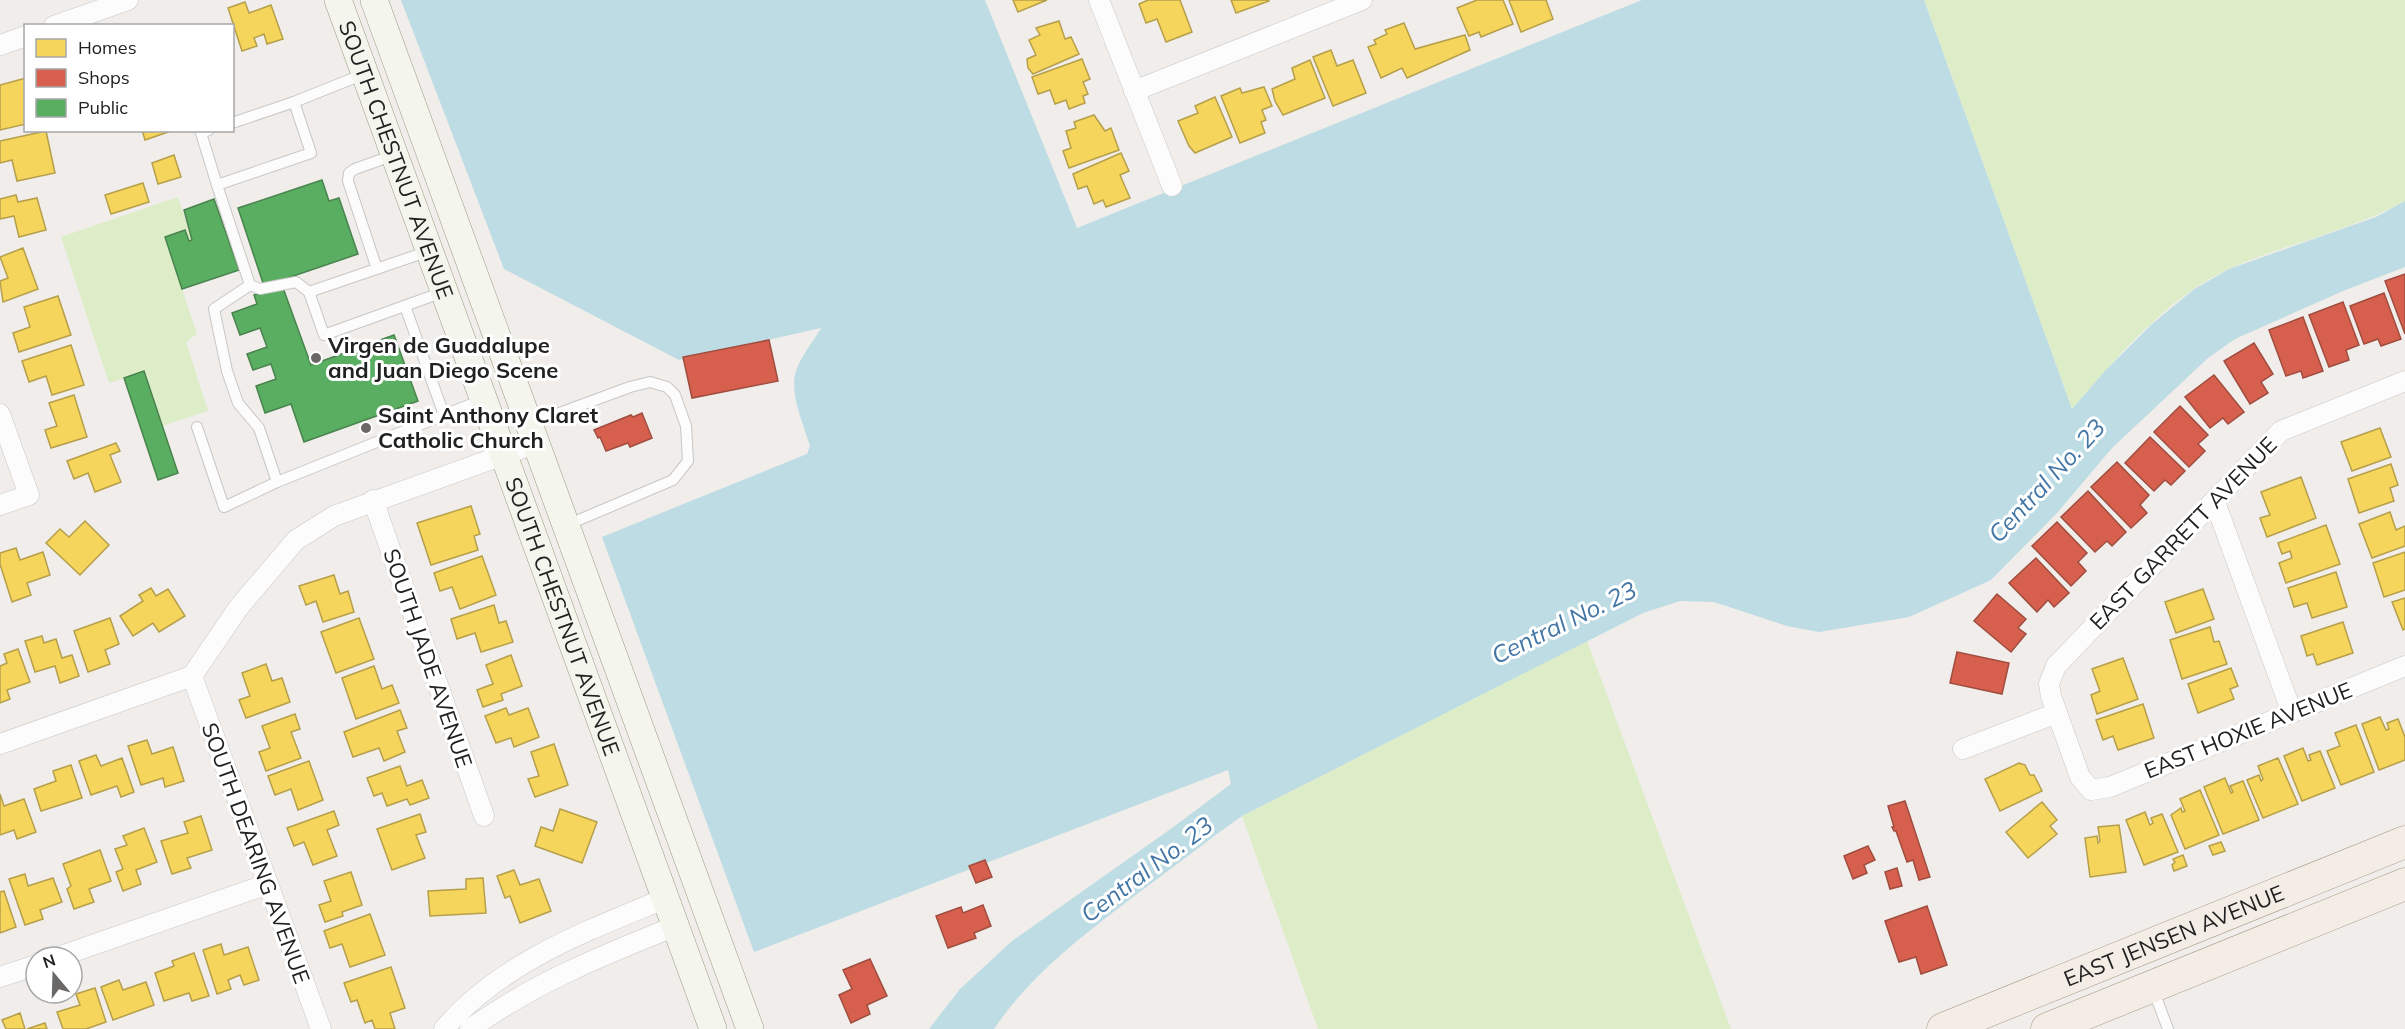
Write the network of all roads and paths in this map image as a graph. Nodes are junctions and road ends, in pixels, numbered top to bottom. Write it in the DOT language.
graph roads {
  1 [pos="128,0"];
  2 [pos="338,0"];
  3 [pos="374,0"];
  4 [pos="1099,0"];
  5 [pos="1362,0"];
  6 [pos="88,6"];
  7 [pos="1333,6"];
  8 [pos="57,24"];
  9 [pos="24,37"];
  10 [pos="0,45"];
  11 [pos="364,74"];
  12 [pos="1134,91"];
  13 [pos="294,102"];
  14 [pos="234,122"];
  15 [pos="204,132"];
  16 [pos="394,155"];
  17 [pos="217,185"];
  18 [pos="1172,186"];
  19 [pos="429,251"];
  20 [pos="377,269"];
  21 [pos="250,285"];
  22 [pos="309,292"];
  23 [pos="444,292"];
  24 [pos="405,306"];
  25 [pos="2405,381"];
  26 [pos="484,399"];
  27 [pos="0,414"];
  28 [pos="444,415"];
  29 [pos="197,427"];
  30 [pos="533,434"];
  31 [pos="504,455"];
  32 [pos="278,482"];
  33 [pos="373,500"];
  34 [pos="2215,502"];
  35 [pos="0,505"];
  36 [pos="566,525"];
  37 [pos="2405,666"];
  38 [pos="192,676"];
  39 [pos="2057,713"];
  40 [pos="2292,713"];
  41 [pos="0,744"];
  42 [pos="1963,748"];
  43 [pos="484,816"];
  44 [pos="2405,842"];
  45 [pos="268,884"];
  46 [pos="2405,884"];
  47 [pos="666,898"];
  48 [pos="676,926"];
  49 [pos="84,948"];
  50 [pos="24,969"];
  51 [pos="0,977"];
  52 [pos="2152,986"];
  53 [pos="321,1029"];
  54 [pos="444,1029"];
  55 [pos="470,1029"];
  56 [pos="714,1029"];
  57 [pos="750,1029"];
  58 [pos="1943,1029"];
  59 [pos="2047,1029"];
  60 [pos="2168,1029"];
  1 -- 6 [label="street"];
  2 -- 11 [label="main road, SOUTH CHESTNUT AVENUE"];
  3 -- 30 [label="main road, SOUTH CHESTNUT AVENUE"];
  4 -- 12 [label="street"];
  5 -- 7 [label="street"];
  6 -- 8 [label="street"];
  7 -- 12 [label="street"];
  9 -- 10 [label="street"];
  11 -- 13 [label="lane"];
  11 -- 16 [label="main road, SOUTH CHESTNUT AVENUE"];
  12 -- 18 [label="street"];
  13 -- 14 [label="lane"];
  13 -- 17 [label="lane"];
  15 -- 17 [label="lane"];
  16 -- 19 [label="main road, SOUTH CHESTNUT AVENUE"];
  16 -- 20 [label="lane"];
  17 -- 21 [label="lane"];
  19 -- 20 [label="lane"];
  19 -- 23 [label="main road, SOUTH CHESTNUT AVENUE"];
  20 -- 22 [label="lane"];
  21 -- 22 [label="lane"];
  21 -- 32 [label="lane"];
  22 -- 24 [label="lane"];
  23 -- 24 [label="lane"];
  23 -- 26 [label="main road, SOUTH CHESTNUT AVENUE"];
  24 -- 28 [label="lane"];
  25 -- 34 [label="street, EAST GARRETT AVENUE"];
  26 -- 28 [label="lane"];
  26 -- 31 [label="main road, SOUTH CHESTNUT AVENUE"];
  27 -- 35 [label="street"];
  28 -- 32 [label="lane"];
  29 -- 32 [label="lane"];
  30 -- 31 [label="street"];
  30 -- 36 [label="main road, SOUTH CHESTNUT AVENUE"];
  30 -- 36 [label="lane"];
  31 -- 33 [label="street"];
  31 -- 47 [label="main road, SOUTH CHESTNUT AVENUE"];
  33 -- 38 [label="street"];
  33 -- 43 [label="street, SOUTH JADE AVENUE"];
  34 -- 39 [label="street, EAST GARRETT AVENUE"];
  34 -- 40 [label="street"];
  36 -- 57 [label="main road, SOUTH CHESTNUT AVENUE"];
  37 -- 40 [label="street, EAST HOXIE AVENUE"];
  38 -- 41 [label="street"];
  38 -- 45 [label="street, SOUTH DEARING AVENUE"];
  39 -- 40 [label="street, EAST HOXIE AVENUE"];
  39 -- 42 [label="street"];
  44 -- 58 [label="main road, EAST JENSEN AVENUE"];
  45 -- 49 [label="street"];
  45 -- 53 [label="street, SOUTH DEARING AVENUE"];
  46 -- 52 [label="main road, EAST JENSEN AVENUE"];
  47 -- 48 [label="main road, SOUTH CHESTNUT AVENUE"];
  47 -- 54 [label="street"];
  48 -- 55 [label="street"];
  48 -- 56 [label="main road, SOUTH CHESTNUT AVENUE"];
  50 -- 51 [label="street"];
  52 -- 59 [label="main road, EAST JENSEN AVENUE"];
  52 -- 60 [label="lane"];
}
